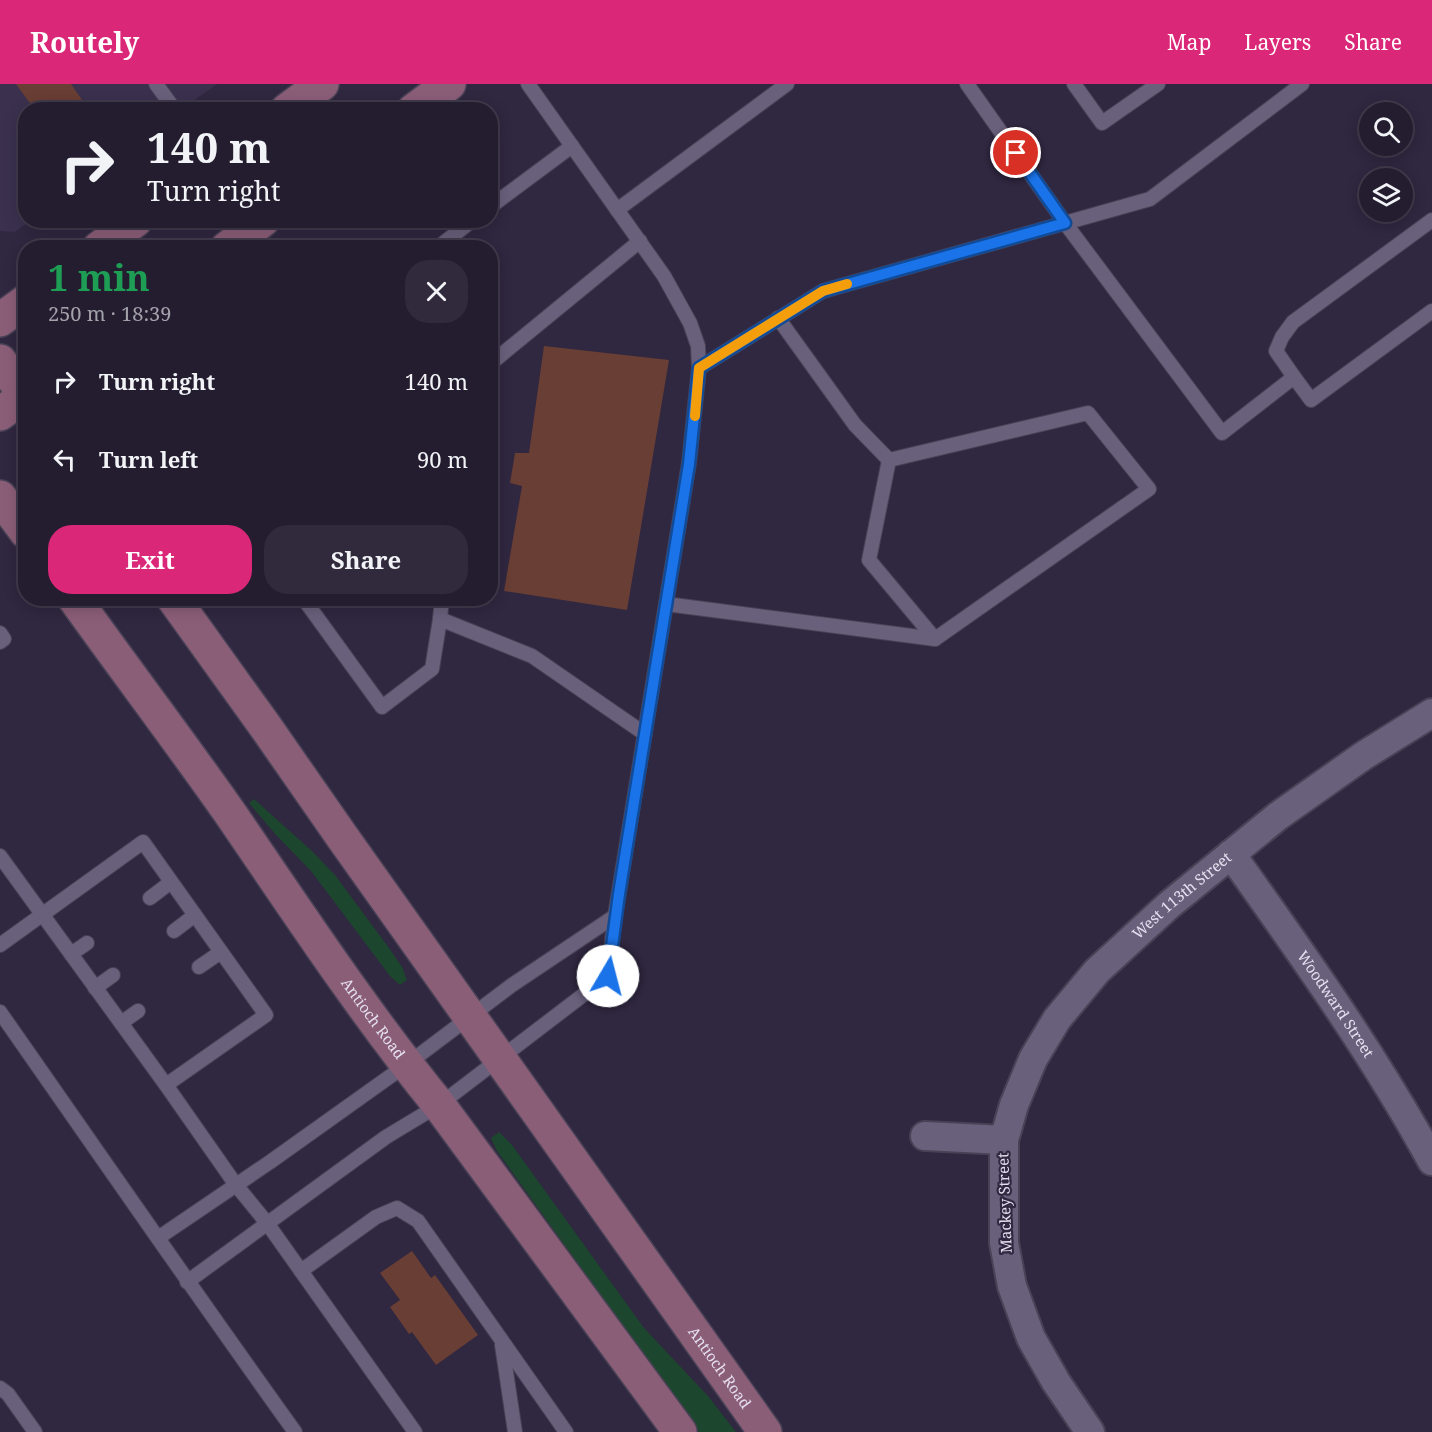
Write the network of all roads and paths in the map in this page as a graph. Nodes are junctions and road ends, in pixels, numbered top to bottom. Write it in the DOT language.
graph roads {
  1 [pos="156,84"];
  2 [pos="322,84"];
  3 [pos="449,84"];
  4 [pos="528,84"];
  5 [pos="787,84"];
  6 [pos="967,84"];
  7 [pos="1074,84"];
  8 [pos="1158,84"];
  9 [pos="1302,84"];
  10 [pos="169,102"];
  11 [pos="298,102"];
  12 [pos="425,102"];
  13 [pos="572,146"];
  14 [pos="498,201"];
  15 [pos="617,210"];
  16 [pos="1432,220"];
  17 [pos="1065,223"];
  18 [pos="125,228"];
  19 [pos="252,228"];
  20 [pos="462,228"];
  21 [pos="110,240"];
  22 [pos="237,240"];
  23 [pos="447,240"];
  24 [pos="640,241"];
  25 [pos="18,307"];
  26 [pos="1432,311"];
  27 [pos="778,318"];
  28 [pos="0,320"];
  29 [pos="498,357"];
  30 [pos="0,361"];
  31 [pos="699,368"];
  32 [pos="1294,377"];
  33 [pos="18,386"];
  34 [pos="18,401"];
  35 [pos="0,414"];
  36 [pos="889,460"];
  37 [pos="0,497"];
  38 [pos="18,521"];
  39 [pos="666,604"];
  40 [pos="80,606"];
  41 [pos="179,606"];
  42 [pos="309,606"];
  43 [pos="441,606"];
  44 [pos="440,619"];
  45 [pos="0,633"];
  46 [pos="935,639"];
  47 [pos="0,642"];
  48 [pos="1432,713"];
  49 [pos="645,734"];
  50 [pos="1231,854"];
  51 [pos="0,856"];
  52 [pos="171,882"];
  53 [pos="150,898"];
  54 [pos="42,914"];
  55 [pos="195,915"];
  56 [pos="615,916"];
  57 [pos="174,931"];
  58 [pos="87,943"];
  59 [pos="0,945"];
  60 [pos="221,952"];
  61 [pos="71,954"];
  62 [pos="199,967"];
  63 [pos="113,975"];
  64 [pos="95,988"];
  65 [pos="138,1011"];
  66 [pos="0,1012"];
  67 [pos="471,1016"];
  68 [pos="121,1023"];
  69 [pos="502,1059"];
  70 [pos="406,1065"];
  71 [pos="166,1085"];
  72 [pos="439,1105"];
  73 [pos="925,1137"];
  74 [pos="1004,1140"];
  75 [pos="1432,1161"];
  76 [pos="236,1185"];
  77 [pos="267,1223"];
  78 [pos="158,1238"];
  79 [pos="301,1271"];
  80 [pos="187,1282"];
  81 [pos="502,1341"];
  82 [pos="0,1388"];
  83 [pos="35,1432"];
  84 [pos="295,1432"];
  85 [pos="415,1432"];
  86 [pos="515,1432"];
  87 [pos="566,1432"];
  88 [pos="680,1432"];
  89 [pos="765,1432"];
  90 [pos="1090,1432"];
  1 -- 10 [label="lane"];
  2 -- 11 [label="main road"];
  3 -- 12 [label="main road"];
  4 -- 13 [label="lane"];
  5 -- 15 [label="lane"];
  6 -- 17 [label="lane"];
  7 -- 8 [label="lane"];
  9 -- 17 [label="lane"];
  13 -- 14 [label="lane"];
  13 -- 15 [label="lane"];
  15 -- 24 [label="lane"];
  16 -- 32 [label="lane"];
  17 -- 27 [label="lane"];
  17 -- 32 [label="lane"];
  18 -- 21 [label="main road"];
  19 -- 22 [label="main road"];
  20 -- 23 [label="lane"];
  24 -- 29 [label="lane"];
  24 -- 31 [label="lane"];
  25 -- 28 [label="main road"];
  26 -- 32 [label="lane"];
  27 -- 31 [label="lane"];
  27 -- 36 [label="lane"];
  30 -- 33 [label="main road"];
  31 -- 39 [label="lane"];
  34 -- 35 [label="main road"];
  36 -- 46 [label="lane"];
  36 -- 46 [label="lane"];
  37 -- 38 [label="main road"];
  39 -- 46 [label="lane"];
  39 -- 49 [label="lane"];
  40 -- 70 [label="main road, Antioch Road"];
  41 -- 67 [label="main road, Antioch Road"];
  42 -- 44 [label="lane"];
  43 -- 44 [label="lane"];
  44 -- 49 [label="lane"];
  45 -- 47 [label="lane"];
  48 -- 50 [label="street, West 113th Street"];
  49 -- 56 [label="lane"];
  50 -- 74 [label="street, West 113th Street"];
  50 -- 75 [label="street, Woodward Street"];
  51 -- 54 [label="lane"];
  52 -- 53 [label="lane"];
  52 -- 54 [label="lane"];
  52 -- 55 [label="lane"];
  54 -- 59 [label="lane"];
  54 -- 61 [label="lane"];
  55 -- 57 [label="lane"];
  55 -- 60 [label="lane"];
  56 -- 67 [label="lane"];
  56 -- 69 [label="lane"];
  58 -- 61 [label="lane"];
  60 -- 62 [label="lane"];
  60 -- 71 [label="lane"];
  61 -- 64 [label="lane"];
  63 -- 64 [label="lane"];
  64 -- 68 [label="lane"];
  65 -- 68 [label="lane"];
  66 -- 78 [label="lane"];
  67 -- 69 [label="main road, Antioch Road"];
  67 -- 70 [label="lane"];
  68 -- 71 [label="lane"];
  69 -- 72 [label="lane"];
  69 -- 89 [label="main road, Antioch Road"];
  70 -- 72 [label="main road, Antioch Road"];
  70 -- 76 [label="lane"];
  71 -- 76 [label="lane"];
  72 -- 77 [label="lane"];
  72 -- 88 [label="main road, Antioch Road"];
  73 -- 74 [label="street, Mackey Street"];
  74 -- 90 [label="street, Mackey Street"];
  76 -- 77 [label="lane"];
  76 -- 78 [label="lane"];
  77 -- 79 [label="lane"];
  77 -- 80 [label="lane"];
  78 -- 80 [label="lane"];
  79 -- 81 [label="lane"];
  79 -- 85 [label="lane"];
  80 -- 84 [label="lane"];
  81 -- 86 [label="lane"];
  81 -- 87 [label="lane"];
  82 -- 83 [label="lane"];
}
